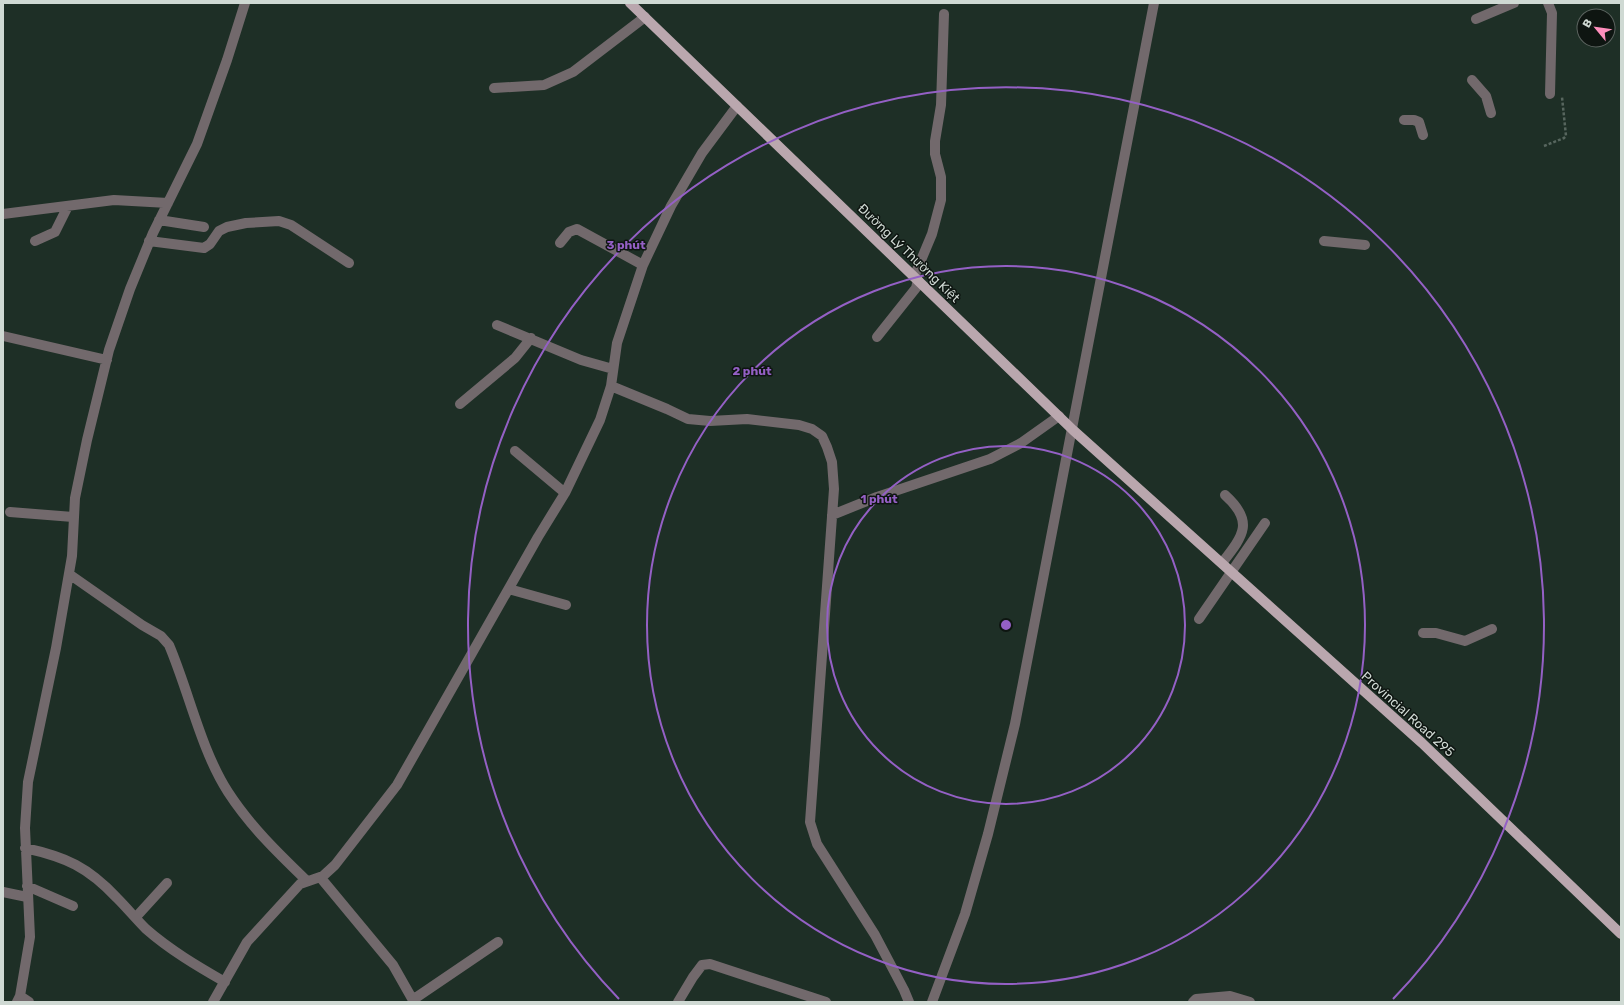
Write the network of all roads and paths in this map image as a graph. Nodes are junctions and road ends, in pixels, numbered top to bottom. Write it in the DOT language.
graph roads {
  1 [pos="245,3"];
  2 [pos="630,3"];
  3 [pos="1154,3"];
  4 [pos="1514,3"];
  5 [pos="1548,3"];
  6 [pos="944,14"];
  7 [pos="645,17"];
  8 [pos="1476,19"];
  9 [pos="1472,80"];
  10 [pos="494,88"];
  11 [pos="1561,90"];
  12 [pos="1550,94"];
  13 [pos="737,106"];
  14 [pos="1491,112"];
  15 [pos="1404,120"];
  16 [pos="1423,135"];
  17 [pos="1544,146"];
  18 [pos="168,203"];
  19 [pos="68,206"];
  20 [pos="3,214"];
  21 [pos="159,220"];
  22 [pos="204,227"];
  23 [pos="35,241"];
  24 [pos="149,241"];
  25 [pos="1324,241"];
  26 [pos="560,243"];
  27 [pos="1365,245"];
  28 [pos="349,263"];
  29 [pos="642,265"];
  30 [pos="916,279"];
  31 [pos="497,325"];
  32 [pos="3,336"];
  33 [pos="877,337"];
  34 [pos="530,338"];
  35 [pos="107,360"];
  36 [pos="613,370"];
  37 [pos="611,386"];
  38 [pos="460,404"];
  39 [pos="1059,416"];
  40 [pos="1073,430"];
  41 [pos="516,451"];
  42 [pos="565,493"];
  43 [pos="1225,495"];
  44 [pos="10,512"];
  45 [pos="832,515"];
  46 [pos="73,517"];
  47 [pos="1172,519"];
  48 [pos="1265,523"];
  49 [pos="1222,563"];
  50 [pos="1231,572"];
  51 [pos="69,574"];
  52 [pos="508,589"];
  53 [pos="566,605"];
  54 [pos="1199,619"];
  55 [pos="1492,629"];
  56 [pos="1423,633"];
  57 [pos="25,848"];
  58 [pos="320,877"];
  59 [pos="307,881"];
  60 [pos="167,883"];
  61 [pos="27,886"];
  62 [pos="3,892"];
  63 [pos="27,897"];
  64 [pos="73,906"];
  65 [pos="136,917"];
  66 [pos="1621,934"];
  67 [pos="498,942"];
  68 [pos="225,982"];
  69 [pos="18,999"];
  70 [pos="414,1001"];
  71 [pos="29,1002"];
  72 [pos="214,1002"];
  73 [pos="678,1002"];
  74 [pos="826,1002"];
  75 [pos="909,1002"];
  76 [pos="932,1002"];
  77 [pos="1193,1002"];
  78 [pos="1250,1002"];
  1 -- 18 [label="street"];
  2 -- 7 [label="main road, Đường Lý Thường Kiệt"];
  3 -- 40 [label="street"];
  4 -- 8 [label="street"];
  5 -- 12 [label="street"];
  6 -- 30 [label="street"];
  7 -- 10 [label="street"];
  7 -- 13 [label="main road, Đường Lý Thường Kiệt"];
  9 -- 14 [label="street"];
  11 -- 17 [label="path"];
  13 -- 29 [label="street"];
  13 -- 30 [label="main road, Đường Lý Thường Kiệt"];
  15 -- 16 [label="street"];
  18 -- 19 [label="street"];
  18 -- 21 [label="street"];
  19 -- 20 [label="street"];
  19 -- 23 [label="street"];
  21 -- 22 [label="street"];
  21 -- 24 [label="street"];
  24 -- 28 [label="street"];
  24 -- 35 [label="street"];
  25 -- 27 [label="street"];
  26 -- 29 [label="street"];
  29 -- 36 [label="street"];
  30 -- 33 [label="street"];
  30 -- 39 [label="main road, Đường Lý Thường Kiệt"];
  31 -- 34 [label="street"];
  32 -- 35 [label="street"];
  34 -- 36 [label="street"];
  34 -- 38 [label="street"];
  35 -- 46 [label="street"];
  36 -- 37 [label="street"];
  37 -- 42 [label="street"];
  37 -- 45 [label="street"];
  39 -- 40 [label="main road, Đường Lý Thường Kiệt"];
  39 -- 45 [label="street"];
  40 -- 47 [label="main road, Đường Lý Thường Kiệt"];
  40 -- 76 [label="street"];
  41 -- 42 [label="street"];
  42 -- 52 [label="street"];
  43 -- 49 [label="street"];
  44 -- 46 [label="street"];
  45 -- 75 [label="street"];
  46 -- 51 [label="street"];
  47 -- 49 [label="main road, Provincial Road 295"];
  48 -- 50 [label="street"];
  49 -- 50 [label="main road, Provincial Road 295"];
  50 -- 54 [label="street"];
  50 -- 66 [label="main road, Provincial Road 295"];
  51 -- 57 [label="street"];
  51 -- 59 [label="street"];
  52 -- 53 [label="street"];
  52 -- 58 [label="street"];
  55 -- 56 [label="street"];
  57 -- 61 [label="street"];
  57 -- 65 [label="street"];
  58 -- 59 [label="street"];
  58 -- 70 [label="street"];
  59 -- 68 [label="street"];
  60 -- 65 [label="street"];
  61 -- 63 [label="street"];
  61 -- 64 [label="street"];
  62 -- 63 [label="street"];
  63 -- 69 [label="street"];
  65 -- 68 [label="street"];
  67 -- 70 [label="street"];
  68 -- 72 [label="street"];
  69 -- 71 [label="street"];
  73 -- 74 [label="street"];
  77 -- 78 [label="street"];
}
